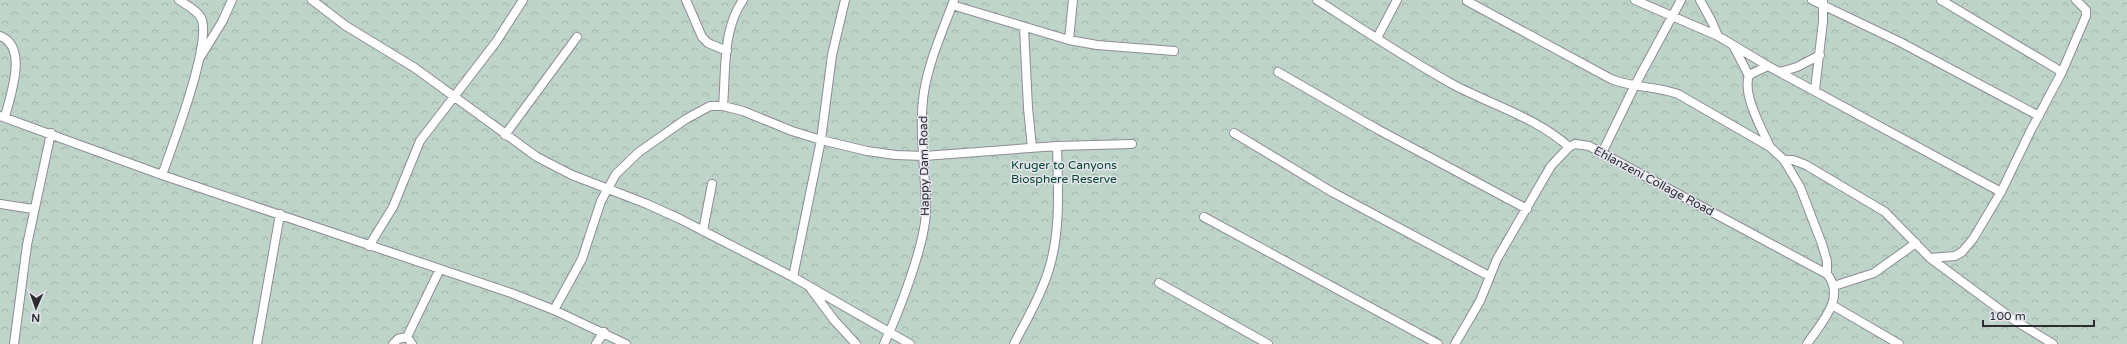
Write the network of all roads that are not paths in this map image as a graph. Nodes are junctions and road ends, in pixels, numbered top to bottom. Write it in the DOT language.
graph roads {
  1 [pos="179,0"];
  2 [pos="232,0"];
  3 [pos="312,0"];
  4 [pos="523,0"];
  5 [pos="686,0"];
  6 [pos="743,0"];
  7 [pos="845,0"];
  8 [pos="1073,0"];
  9 [pos="1317,0"];
  10 [pos="1397,0"];
  11 [pos="1635,0"];
  12 [pos="1680,0"];
  13 [pos="1700,0"];
  14 [pos="1812,0"];
  15 [pos="1942,0"];
  16 [pos="2076,0"];
  17 [pos="1467,1"];
  18 [pos="953,2"];
  19 [pos="1823,2"];
  20 [pos="1673,17"];
  21 [pos="1024,27"];
  22 [pos="0,36"];
  23 [pos="1718,36"];
  24 [pos="577,37"];
  25 [pos="1377,38"];
  26 [pos="1069,40"];
  27 [pos="1733,45"];
  28 [pos="727,51"];
  29 [pos="1174,51"];
  30 [pos="1820,55"];
  31 [pos="200,56"];
  32 [pos="1768,66"];
  33 [pos="1278,72"];
  34 [pos="1780,72"];
  35 [pos="2062,72"];
  36 [pos="1749,76"];
  37 [pos="1635,85"];
  38 [pos="1815,90"];
  39 [pos="453,96"];
  40 [pos="723,106"];
  41 [pos="2039,116"];
  42 [pos="2,117"];
  43 [pos="51,133"];
  44 [pos="1234,133"];
  45 [pos="505,135"];
  46 [pos="821,140"];
  47 [pos="1132,144"];
  48 [pos="1057,146"];
  49 [pos="1569,147"];
  50 [pos="1032,148"];
  51 [pos="1770,148"];
  52 [pos="1602,153"];
  53 [pos="924,156"];
  54 [pos="1784,160"];
  55 [pos="162,175"];
  56 [pos="712,184"];
  57 [pos="607,188"];
  58 [pos="2001,192"];
  59 [pos="0,204"];
  60 [pos="33,209"];
  61 [pos="1527,209"];
  62 [pos="280,214"];
  63 [pos="1204,217"];
  64 [pos="703,232"];
  65 [pos="1916,243"];
  66 [pos="369,246"];
  67 [pos="1930,258"];
  68 [pos="440,269"];
  69 [pos="1826,274"];
  70 [pos="1490,276"];
  71 [pos="793,277"];
  72 [pos="1159,283"];
  73 [pos="1834,286"];
  74 [pos="810,287"];
  75 [pos="1832,304"];
  76 [pos="554,310"];
  77 [pos="604,332"];
  78 [pos="890,332"];
  79 [pos="407,337"];
  80 [pos="14,344"];
  81 [pos="256,344"];
  82 [pos="393,344"];
  83 [pos="412,344"];
  84 [pos="596,344"];
  85 [pos="626,344"];
  86 [pos="856,344"];
  87 [pos="884,344"];
  88 [pos="910,344"];
  89 [pos="1014,344"];
  90 [pos="1268,344"];
  91 [pos="1438,344"];
  92 [pos="1455,344"];
  93 [pos="1807,344"];
  94 [pos="1899,344"];
  95 [pos="2052,344"];
  1 -- 31 [label="street"];
  2 -- 31 [label="street"];
  3 -- 39 [label="street"];
  4 -- 39 [label="street"];
  5 -- 28 [label="street"];
  6 -- 28 [label="street"];
  7 -- 46 [label="street"];
  8 -- 26 [label="street"];
  9 -- 25 [label="street"];
  10 -- 25 [label="street"];
  11 -- 20 [label="street"];
  12 -- 20 [label="street"];
  13 -- 23 [label="street"];
  14 -- 19 [label="street"];
  15 -- 35 [label="street"];
  16 -- 35 [label="street"];
  17 -- 37 [label="street"];
  18 -- 21 [label="street"];
  18 -- 53 [label="street, Happy Dam Road"];
  19 -- 30 [label="street"];
  19 -- 41 [label="street"];
  20 -- 23 [label="street"];
  20 -- 37 [label="street"];
  21 -- 26 [label="street"];
  21 -- 50 [label="street"];
  22 -- 42 [label="street"];
  23 -- 27 [label="street"];
  24 -- 45 [label="street"];
  25 -- 49 [label="street"];
  26 -- 29 [label="street"];
  27 -- 32 [label="street"];
  27 -- 36 [label="street"];
  28 -- 40 [label="street"];
  30 -- 34 [label="street"];
  30 -- 38 [label="street"];
  31 -- 55 [label="street"];
  32 -- 34 [label="street"];
  32 -- 36 [label="street"];
  33 -- 61 [label="street"];
  34 -- 38 [label="street"];
  35 -- 41 [label="street"];
  36 -- 51 [label="street"];
  37 -- 51 [label="street"];
  37 -- 52 [label="street"];
  38 -- 58 [label="street"];
  39 -- 45 [label="street"];
  39 -- 66 [label="street"];
  40 -- 46 [label="street"];
  40 -- 57 [label="street"];
  41 -- 58 [label="street"];
  42 -- 43 [label="street"];
  43 -- 55 [label="street"];
  43 -- 60 [label="street"];
  44 -- 70 [label="street"];
  45 -- 57 [label="street"];
  46 -- 53 [label="street"];
  46 -- 71 [label="street"];
  47 -- 48 [label="street"];
  48 -- 50 [label="street"];
  48 -- 89 [label="street"];
  49 -- 52 [label="street, Ehlanzeni Collage Road"];
  49 -- 61 [label="street"];
  50 -- 53 [label="street"];
  51 -- 54 [label="street"];
  52 -- 69 [label="street, Ehlanzeni Collage Road"];
  53 -- 78 [label="street, Happy Dam Road"];
  54 -- 65 [label="street"];
  54 -- 69 [label="street"];
  55 -- 62 [label="street"];
  56 -- 64 [label="street"];
  57 -- 64 [label="street"];
  57 -- 76 [label="street"];
  58 -- 67 [label="street"];
  59 -- 60 [label="street"];
  60 -- 80 [label="street"];
  61 -- 70 [label="street"];
  62 -- 66 [label="street"];
  62 -- 81 [label="street"];
  63 -- 91 [label="street"];
  64 -- 71 [label="street"];
  65 -- 67 [label="street"];
  65 -- 73 [label="street"];
  66 -- 68 [label="street"];
  67 -- 95 [label="street"];
  68 -- 76 [label="street"];
  68 -- 79 [label="street"];
  69 -- 73 [label="street, Ehlanzeni Collage Road"];
  70 -- 92 [label="street"];
  71 -- 74 [label="street"];
  72 -- 90 [label="street"];
  73 -- 75 [label="street"];
  74 -- 78 [label="street"];
  74 -- 86 [label="street"];
  75 -- 93 [label="street"];
  75 -- 94 [label="street"];
  76 -- 77 [label="street"];
  77 -- 84 [label="street"];
  77 -- 85 [label="street"];
  78 -- 87 [label="street, Happy Dam Road"];
  78 -- 88 [label="street"];
  79 -- 82 [label="street"];
  79 -- 83 [label="street"];
}
